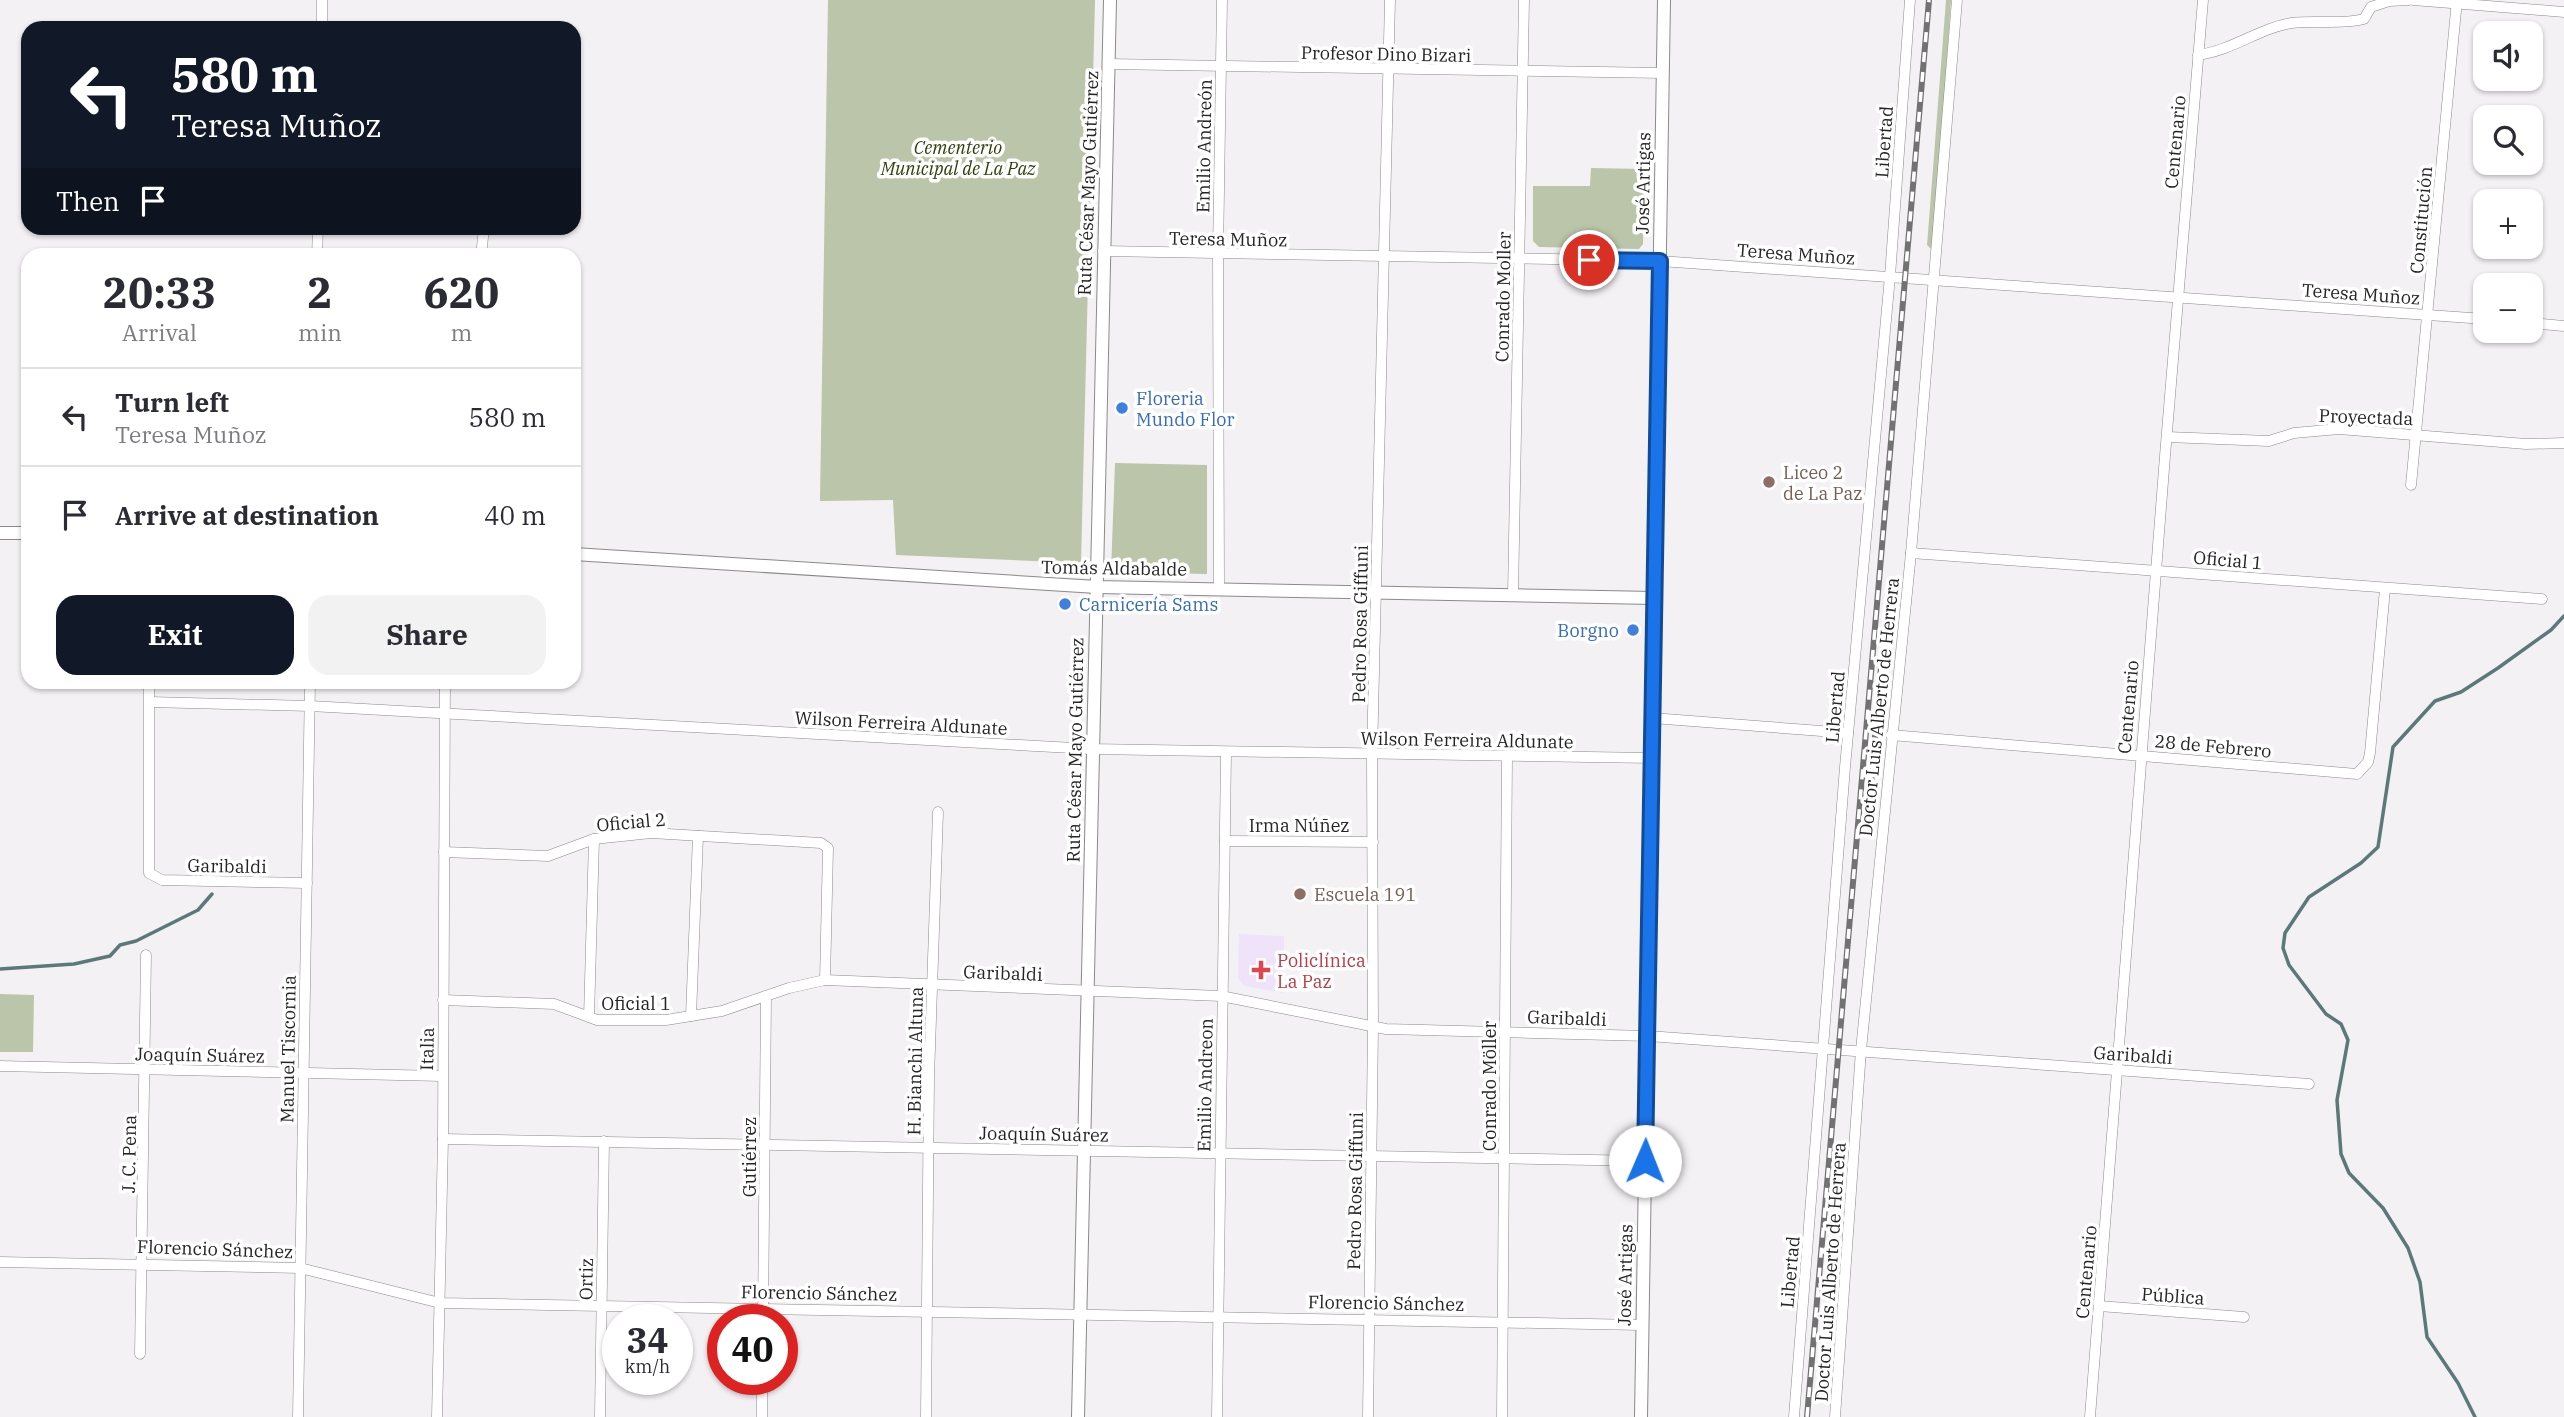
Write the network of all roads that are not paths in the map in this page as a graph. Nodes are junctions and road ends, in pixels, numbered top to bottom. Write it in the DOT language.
graph roads {
  1 [pos="323,0"];
  2 [pos="1110,0"];
  3 [pos="1222,0"];
  4 [pos="1390,0"];
  5 [pos="1524,0"];
  6 [pos="1664,0"];
  7 [pos="1910,0"];
  8 [pos="1956,0"];
  9 [pos="2203,0"];
  10 [pos="2411,0"];
  11 [pos="2457,1"];
  12 [pos="2534,5"];
  13 [pos="2564,12"];
  14 [pos="322,21"];
  15 [pos="2198,55"];
  16 [pos="1109,64"];
  17 [pos="1222,68"];
  18 [pos="1389,70"];
  19 [pos="1523,71"];
  20 [pos="1663,73"];
  21 [pos="1103,251"];
  22 [pos="1218,254"];
  23 [pos="1384,258"];
  24 [pos="1519,258"];
  25 [pos="1660,261"];
  26 [pos="1890,276"];
  27 [pos="1935,279"];
  28 [pos="2178,298"];
  29 [pos="2429,314"];
  30 [pos="2473,318"];
  31 [pos="2543,324"];
  32 [pos="2564,326"];
  33 [pos="2414,434"];
  34 [pos="2167,437"];
  35 [pos="2564,443"];
  36 [pos="2411,485"];
  37 [pos="0,533"];
  38 [pos="21,533"];
  39 [pos="1911,553"];
  40 [pos="581,555"];
  41 [pos="2156,570"];
  42 [pos="1097,587"];
  43 [pos="1219,587"];
  44 [pos="2385,589"];
  45 [pos="1376,592"];
  46 [pos="1513,595"];
  47 [pos="1654,598"];
  48 [pos="2542,599"];
  49 [pos="149,689"];
  50 [pos="310,689"];
  51 [pos="445,689"];
  52 [pos="149,702"];
  53 [pos="310,706"];
  54 [pos="445,715"];
  55 [pos="1653,718"];
  56 [pos="1848,733"];
  57 [pos="1891,735"];
  58 [pos="1091,749"];
  59 [pos="1226,753"];
  60 [pos="1372,755"];
  61 [pos="1507,756"];
  62 [pos="2140,756"];
  63 [pos="1652,758"];
  64 [pos="938,813"];
  65 [pos="698,836"];
  66 [pos="594,839"];
  67 [pos="1225,841"];
  68 [pos="1373,842"];
  69 [pos="444,852"];
  70 [pos="307,883"];
  71 [pos="146,955"];
  72 [pos="825,980"];
  73 [pos="932,986"];
  74 [pos="1086,992"];
  75 [pos="766,996"];
  76 [pos="1221,996"];
  77 [pos="443,1000"];
  78 [pos="691,1016"];
  79 [pos="589,1017"];
  80 [pos="1373,1028"];
  81 [pos="1506,1032"];
  82 [pos="1648,1036"];
  83 [pos="1825,1047"];
  84 [pos="1861,1050"];
  85 [pos="0,1066"];
  86 [pos="146,1069"];
  87 [pos="2120,1070"];
  88 [pos="303,1072"];
  89 [pos="442,1076"];
  90 [pos="2309,1084"];
  91 [pos="443,1139"];
  92 [pos="604,1141"];
  93 [pos="764,1144"];
  94 [pos="929,1147"];
  95 [pos="1082,1150"];
  96 [pos="1220,1154"];
  97 [pos="1372,1157"];
  98 [pos="1505,1159"];
  99 [pos="1645,1161"];
  100 [pos="0,1262"];
  101 [pos="142,1262"];
  102 [pos="300,1268"];
  103 [pos="440,1303"];
  104 [pos="602,1304"];
  105 [pos="763,1304"];
  106 [pos="602,1305"];
  107 [pos="2099,1306"];
  108 [pos="798,1308"];
  109 [pos="928,1310"];
  110 [pos="1079,1312"];
  111 [pos="1218,1315"];
  112 [pos="2244,1317"];
  113 [pos="1368,1318"];
  114 [pos="1503,1321"];
  115 [pos="1642,1325"];
  116 [pos="140,1354"];
  117 [pos="762,1395"];
  118 [pos="298,1417"];
  119 [pos="437,1417"];
  120 [pos="600,1417"];
  121 [pos="762,1417"];
  122 [pos="926,1417"];
  123 [pos="1078,1417"];
  124 [pos="1217,1417"];
  125 [pos="1368,1417"];
  126 [pos="1502,1417"];
  127 [pos="1641,1417"];
  128 [pos="1794,1417"];
  129 [pos="1835,1417"];
  130 [pos="2090,1417"];
  1 -- 14 [label="street"];
  2 -- 16 [label="street, Ruta César Mayo Gutiérrez"];
  3 -- 17 [label="street, Emilio Andreón"];
  4 -- 18 [label="street, Pedro Rosa Giffuni"];
  5 -- 19 [label="street, Conrado Moller"];
  6 -- 20 [label="street, José Artigas"];
  7 -- 26 [label="street, Libertad"];
  8 -- 27 [label="street, Doctor Luis Alberto de Herrera"];
  9 -- 15 [label="street, Centenario"];
  10 -- 11 [label="street"];
  10 -- 15 [label="street"];
  11 -- 12 [label="street"];
  11 -- 29 [label="street, Constitución"];
  12 -- 13 [label="street"];
  15 -- 28 [label="street, Centenario"];
  16 -- 17 [label="street, Profesor Dino Bizari"];
  16 -- 21 [label="street, Ruta César Mayo Gutiérrez"];
  17 -- 18 [label="street, Profesor Dino Bizari"];
  17 -- 22 [label="street, Emilio Andreón"];
  18 -- 19 [label="street, Profesor Dino Bizari"];
  18 -- 23 [label="street, Pedro Rosa Giffuni"];
  19 -- 20 [label="street, Profesor Dino Bizari"];
  19 -- 24 [label="street, Conrado Moller"];
  20 -- 25 [label="street, José Artigas"];
  21 -- 22 [label="street, Teresa Muñoz"];
  21 -- 42 [label="street, Ruta César Mayo Gutiérrez"];
  22 -- 23 [label="street, Teresa Muñoz"];
  22 -- 43 [label="street, Emilio Andreón"];
  23 -- 24 [label="street, Teresa Muñoz"];
  23 -- 45 [label="street, Pedro Rosa Giffuni"];
  24 -- 25 [label="street, Teresa Muñoz"];
  24 -- 46 [label="street, Conrado Moller"];
  25 -- 26 [label="street, Teresa Muñoz"];
  25 -- 47 [label="street, José Artigas"];
  26 -- 27 [label="street, Teresa Muñoz"];
  26 -- 56 [label="street, Libertad"];
  27 -- 28 [label="street, Teresa Muñoz"];
  27 -- 39 [label="street, Doctor Luis Alberto de Herrera"];
  28 -- 29 [label="street, Teresa Muñoz"];
  28 -- 34 [label="street, Centenario"];
  29 -- 30 [label="street, Teresa Muñoz"];
  29 -- 33 [label="street, Constitución"];
  31 -- 32 [label="street"];
  33 -- 34 [label="street, Proyectada"];
  33 -- 35 [label="street, Proyectada"];
  33 -- 36 [label="street, Constitución"];
  34 -- 41 [label="street, Centenario"];
  37 -- 38 [label="street"];
  39 -- 41 [label="street, Oficial 1"];
  39 -- 57 [label="street, Doctor Luis Alberto de Herrera"];
  40 -- 42 [label="street, Tomás Aldabalde"];
  41 -- 44 [label="street, Oficial 1"];
  41 -- 62 [label="street, Centenario"];
  42 -- 43 [label="street, Tomás Aldabalde"];
  42 -- 58 [label="street, Ruta César Mayo Gutiérrez"];
  43 -- 45 [label="street, Tomás Aldabalde"];
  44 -- 48 [label="street, Oficial 1"];
  44 -- 62 [label="street, 28 de Febrero"];
  45 -- 46 [label="street, Tomás Aldabalde"];
  45 -- 60 [label="street, Pedro Rosa Giffuni"];
  46 -- 47 [label="street, Tomás Aldabalde"];
  47 -- 55 [label="street, José Artigas"];
  49 -- 52 [label="street"];
  50 -- 53 [label="street, Manuel Tiscornia"];
  51 -- 54 [label="street, Italia"];
  52 -- 53 [label="street, Wilson Ferreira Aldunate"];
  52 -- 70 [label="street, Garibaldi"];
  53 -- 54 [label="street, Wilson Ferreira Aldunate"];
  53 -- 70 [label="street, Manuel Tiscornia"];
  54 -- 58 [label="street, Wilson Ferreira Aldunate"];
  54 -- 69 [label="street, Italia"];
  55 -- 56 [label="street"];
  55 -- 63 [label="street, José Artigas"];
  56 -- 83 [label="street, Libertad"];
  57 -- 62 [label="street, 28 de Febrero"];
  57 -- 84 [label="street, Doctor Luis Alberto de Herrera"];
  58 -- 59 [label="street, Wilson Ferreira Aldunate"];
  58 -- 74 [label="street, Ruta César Mayo Gutiérrez"];
  59 -- 60 [label="street, Wilson Ferreira Aldunate"];
  59 -- 67 [label="street, Emilio Andreon"];
  60 -- 61 [label="street, Wilson Ferreira Aldunate"];
  60 -- 68 [label="street, Pedro Rosa Giffuni"];
  61 -- 63 [label="street, Wilson Ferreira Aldunate"];
  61 -- 81 [label="street, Conrado Möller"];
  62 -- 87 [label="street, Centenario"];
  63 -- 82 [label="street, José Artigas"];
  64 -- 73 [label="street, H. Bianchi Altuna"];
  65 -- 66 [label="street, Oficial 2"];
  65 -- 72 [label="street, Oficial 2"];
  65 -- 78 [label="street"];
  66 -- 69 [label="street, Oficial 2"];
  66 -- 79 [label="street"];
  67 -- 68 [label="street, Irma Núñez"];
  67 -- 76 [label="street, Emilio Andreon"];
  68 -- 80 [label="street, Pedro Rosa Giffuni"];
  69 -- 77 [label="street, Italia"];
  70 -- 88 [label="street, Manuel Tiscornia"];
  71 -- 86 [label="street, J. C. Pena"];
  72 -- 73 [label="street, Garibaldi"];
  72 -- 75 [label="street, Oficial 1"];
  73 -- 74 [label="street, Garibaldi"];
  73 -- 94 [label="street, H. Bianchi Altuna"];
  74 -- 76 [label="street, Garibaldi"];
  74 -- 95 [label="street, Ruta César Mayo Gutiérrez"];
  75 -- 78 [label="street, Oficial 1"];
  75 -- 93 [label="street, Gutiérrez"];
  76 -- 80 [label="street, Garibaldi"];
  76 -- 96 [label="street, Emilio Andreon"];
  77 -- 79 [label="street, Oficial 1"];
  77 -- 89 [label="street, Italia"];
  78 -- 79 [label="street, Oficial 1"];
  80 -- 81 [label="street, Garibaldi"];
  80 -- 97 [label="street, Pedro Rosa Giffuni"];
  81 -- 82 [label="street, Garibaldi"];
  81 -- 98 [label="street, Conrado Möller"];
  82 -- 83 [label="street, Garibaldi"];
  82 -- 99 [label="street, José Artigas"];
  83 -- 84 [label="street, Garibaldi"];
  83 -- 128 [label="street, Libertad"];
  84 -- 87 [label="street, Garibaldi"];
  84 -- 129 [label="street, Doctor Luis Alberto de Herrera"];
  85 -- 86 [label="street, Joaquín Suárez"];
  86 -- 88 [label="street, Joaquín Suárez"];
  86 -- 101 [label="street, J. C. Pena"];
  87 -- 90 [label="street, Garibaldi"];
  87 -- 107 [label="street, Centenario"];
  88 -- 89 [label="street, Joaquín Suárez"];
  88 -- 102 [label="street, Manuel Tiscornia"];
  89 -- 91 [label="street, Italia"];
  91 -- 92 [label="street, Joaquín Suárez"];
  91 -- 103 [label="street, Italia"];
  92 -- 93 [label="street, Joaquín Suárez"];
  92 -- 104 [label="street, Ortiz"];
  93 -- 94 [label="street, Joaquín Suárez"];
  93 -- 105 [label="street, Gutiérrez"];
  94 -- 95 [label="street, Joaquín Suárez"];
  94 -- 109 [label="street, H. Bianchi Altuna"];
  95 -- 96 [label="street, Joaquín Suárez"];
  95 -- 110 [label="street, Ruta César Mayo Gutiérrez"];
  96 -- 97 [label="street, Joaquín Suárez"];
  96 -- 111 [label="street, Emilio Andreon"];
  97 -- 98 [label="street, Joaquín Suárez"];
  97 -- 113 [label="street, Pedro Rosa Giffuni"];
  98 -- 99 [label="street, Joaquín Suárez"];
  98 -- 114 [label="street, Conrado Möller"];
  99 -- 115 [label="street, José Artigas"];
  100 -- 101 [label="street, Florencio Sánchez"];
  101 -- 102 [label="street, Florencio Sánchez"];
  101 -- 116 [label="street, J. C. Pena"];
  102 -- 103 [label="street, Florencio Sánchez"];
  102 -- 118 [label="street, Manuel Tiscornia"];
  103 -- 106 [label="street, Florencio Sánchez"];
  103 -- 119 [label="street, Italia"];
  106 -- 120 [label="street, Ortiz"];
  107 -- 112 [label="street, Pública"];
  107 -- 130 [label="street, Centenario"];
  108 -- 109 [label="street, Florencio Sánchez"];
  109 -- 110 [label="street, Florencio Sánchez"];
  109 -- 122 [label="street, H. Bianchi Altuna"];
  110 -- 111 [label="street, Florencio Sánchez"];
  110 -- 123 [label="street, Ruta César Mayo Gutiérrez"];
  111 -- 113 [label="street, Florencio Sánchez"];
  111 -- 124 [label="street, Emilio Andreon"];
  113 -- 114 [label="street, Florencio Sánchez"];
  113 -- 125 [label="street, Pedro Rosa Giffuni"];
  114 -- 115 [label="street, Florencio Sánchez"];
  114 -- 126 [label="street, Conrado Möller"];
  115 -- 127 [label="street, José Artigas"];
  117 -- 121 [label="street"];
}
